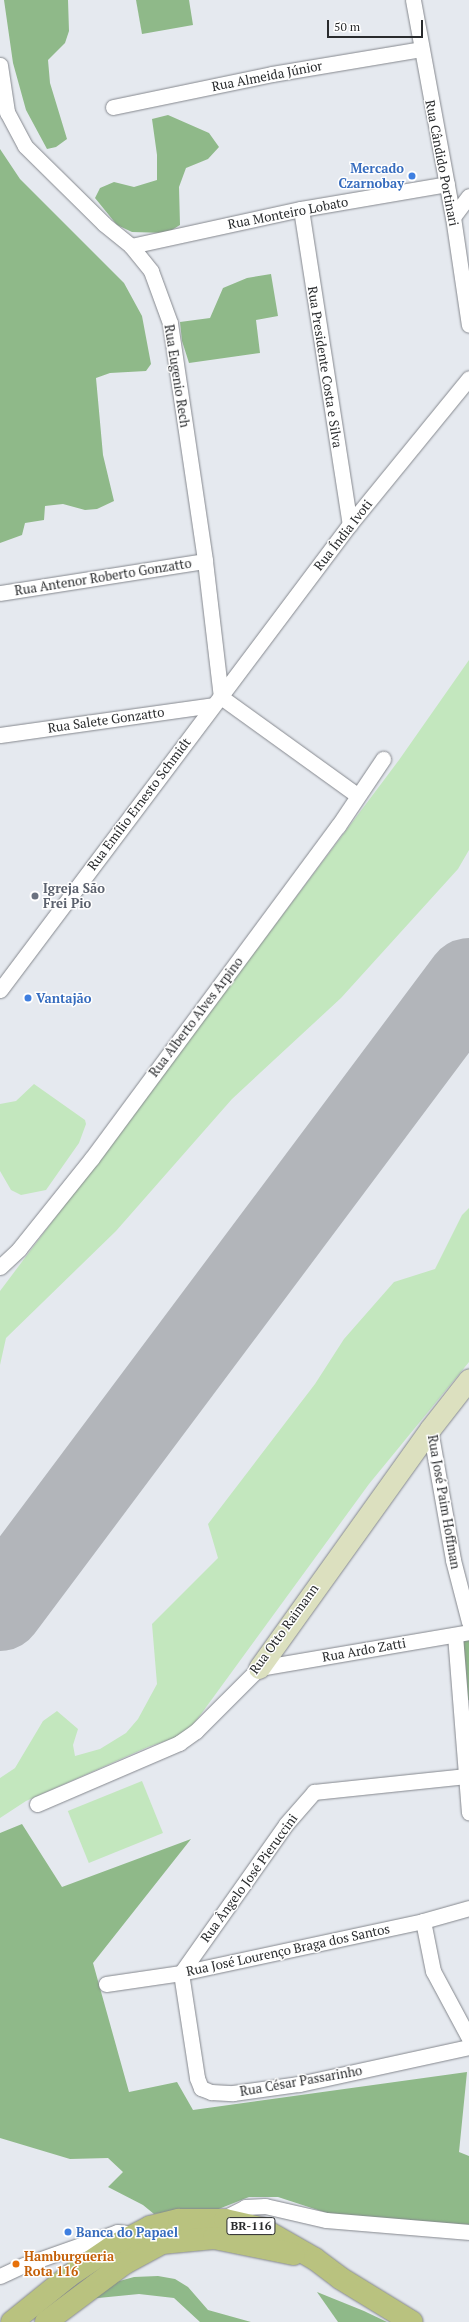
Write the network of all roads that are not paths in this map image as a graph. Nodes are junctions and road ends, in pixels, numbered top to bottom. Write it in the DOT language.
graph roads {
  1 [pos="413,0"];
  2 [pos="421,49"];
  3 [pos="1,72"];
  4 [pos="113,107"];
  5 [pos="446,184"];
  6 [pos="469,196"];
  7 [pos="301,209"];
  8 [pos="453,217"];
  9 [pos="131,246"];
  10 [pos="469,326"];
  11 [pos="469,378"];
  12 [pos="350,524"];
  13 [pos="205,561"];
  14 [pos="0,593"];
  15 [pos="217,701"];
  16 [pos="0,735"];
  17 [pos="383,759"];
  18 [pos="357,795"];
  19 [pos="0,986"];
  20 [pos="0,1268"];
  21 [pos="469,1379"];
  22 [pos="430,1429"];
  23 [pos="469,1622"];
  24 [pos="462,1633"];
  25 [pos="259,1668"];
  26 [pos="466,1776"];
  27 [pos="37,1804"];
  28 [pos="469,1812"];
  29 [pos="469,1908"];
  30 [pos="423,1921"];
  31 [pos="181,1973"];
  32 [pos="106,1984"];
  33 [pos="469,2038"];
  34 [pos="469,2047"];
  35 [pos="218,2221"];
  36 [pos="469,2232"];
  37 [pos="204,2239"];
  38 [pos="139,2243"];
  39 [pos="58,2254"];
  40 [pos="315,2259"];
  41 [pos="0,2276"];
  42 [pos="69,2276"];
  43 [pos="12,2322"];
  44 [pos="46,2322"];
  45 [pos="412,2322"];
  1 -- 2 [label="street, Rua Cândido Portinari"];
  2 -- 4 [label="street, Rua Almeida Júnior"];
  2 -- 5 [label="street, Rua Cândido Portinari"];
  3 -- 9 [label="street, Rua Eugenio Rech"];
  5 -- 7 [label="street, Rua Monteiro Lobato"];
  5 -- 8 [label="street, Rua Cândido Portinari"];
  6 -- 8 [label="street"];
  7 -- 9 [label="street, Rua Monteiro Lobato"];
  7 -- 12 [label="street, Rua Presidente Costa e Silva"];
  8 -- 10 [label="street, Rua Cândido Portinari"];
  9 -- 13 [label="street, Rua Eugenio Rech"];
  11 -- 12 [label="street, Rua Índia Ivoti"];
  12 -- 15 [label="street, Rua Índia Ivoti"];
  13 -- 14 [label="street, Rua Antenor Roberto Gonzatto"];
  13 -- 15 [label="street, Rua Eugenio Rech"];
  15 -- 16 [label="street, Rua Salete Gonzatto"];
  15 -- 18 [label="street"];
  15 -- 19 [label="street, Rua Emílio Ernesto Schmidt"];
  17 -- 18 [label="street, Rua Alberto Alves Arpino"];
  18 -- 20 [label="street, Rua Alberto Alves Arpino"];
  21 -- 22 [label="street, Rua Otto Raimann"];
  22 -- 23 [label="street, Rua José Paim Hoffman"];
  22 -- 25 [label="street, Rua Otto Raimann"];
  24 -- 25 [label="street, Rua Ardo Zatti"];
  24 -- 26 [label="street"];
  25 -- 27 [label="street, Rua Otto Raimann"];
  26 -- 28 [label="street"];
  26 -- 31 [label="street, Rua Ângelo José Pieruccini"];
  29 -- 30 [label="street, Rua José Lourenço Braga dos Santos"];
  30 -- 31 [label="street, Rua José Lourenço Braga dos Santos"];
  30 -- 33 [label="street"];
  31 -- 32 [label="street, Rua José Lourenço Braga dos Santos"];
  31 -- 34 [label="street, Rua César Passarinho"];
  35 -- 36 [label="street"];
  35 -- 37 [label="street"];
  35 -- 38 [label="main road, BR-116"];
  35 -- 40 [label="main road, BR-116"];
  37 -- 38 [label="main road, BR-116"];
  37 -- 40 [label="main road, BR-116"];
  38 -- 39 [label="street"];
  38 -- 42 [label="main road, BR-116"];
  38 -- 44 [label="main road, BR-116"];
  39 -- 41 [label="street"];
  39 -- 42 [label="street"];
  40 -- 45 [label="main road, BR-116"];
  42 -- 43 [label="main road, BR-116"];
}
